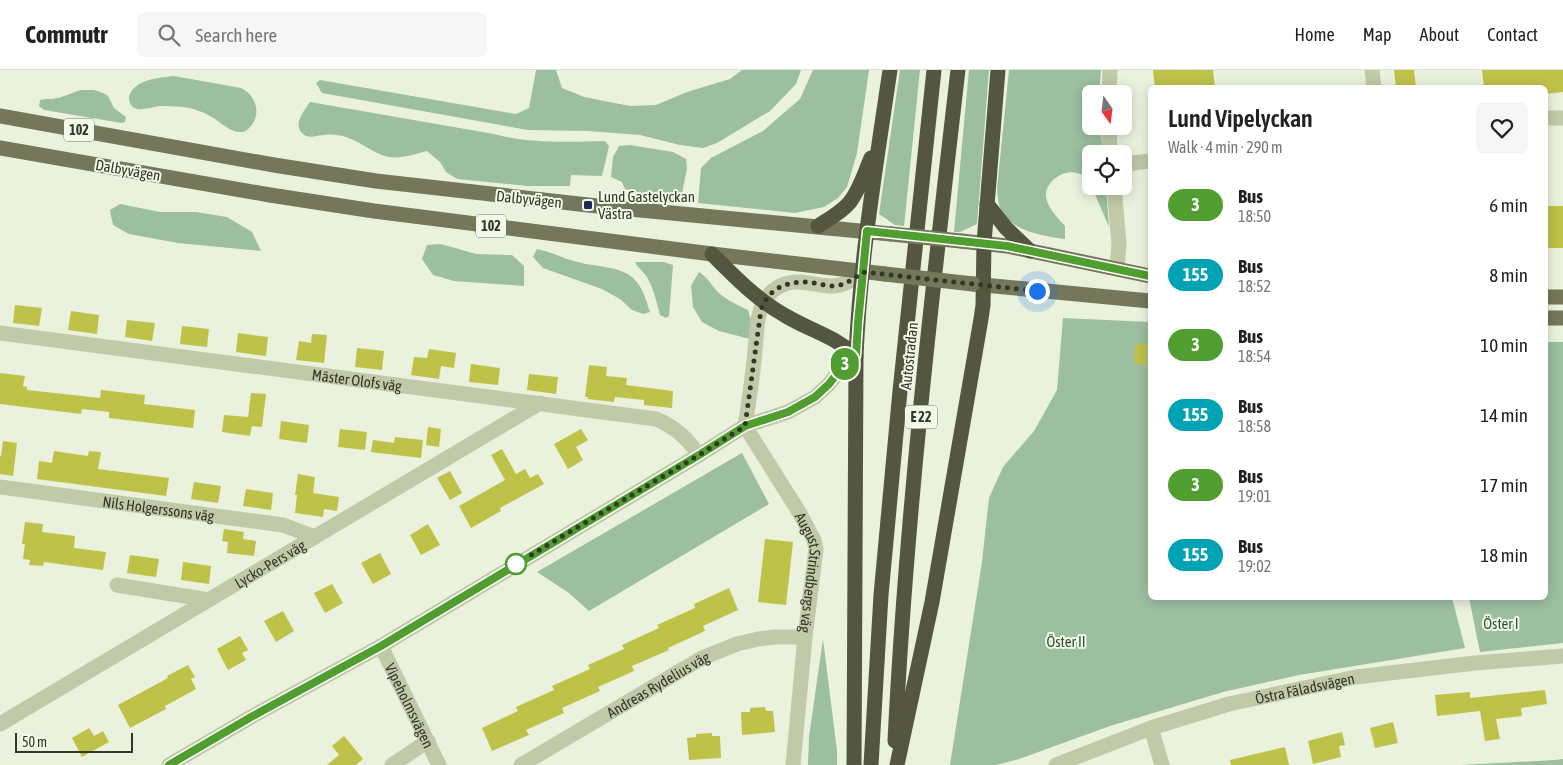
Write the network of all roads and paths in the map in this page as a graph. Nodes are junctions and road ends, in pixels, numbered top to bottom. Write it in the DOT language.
graph roads {
  1 [pos="890,70"];
  2 [pos="934,70"];
  3 [pos="958,70"];
  4 [pos="998,70"];
  5 [pos="1110,70"];
  6 [pos="1372,70"];
  7 [pos="1109,85"];
  8 [pos="1374,85"];
  9 [pos="0,116"];
  10 [pos="1548,118"];
  11 [pos="1563,118"];
  12 [pos="881,131"];
  13 [pos="0,148"];
  14 [pos="1148,161"];
  15 [pos="1132,163"];
  16 [pos="1115,195"];
  17 [pos="987,204"];
  18 [pos="818,226"];
  19 [pos="867,231"];
  20 [pos="984,243"];
  21 [pos="1030,251"];
  22 [pos="712,254"];
  23 [pos="1116,269"];
  24 [pos="863,272"];
  25 [pos="1148,276"];
  26 [pos="978,285"];
  27 [pos="1548,297"];
  28 [pos="1563,297"];
  29 [pos="1148,301"];
  30 [pos="763,302"];
  31 [pos="1548,318"];
  32 [pos="1563,318"];
  33 [pos="0,333"];
  34 [pos="856,356"];
  35 [pos="540,403"];
  36 [pos="745,426"];
  37 [pos="699,455"];
  38 [pos="0,488"];
  39 [pos="315,537"];
  40 [pos="117,585"];
  41 [pos="209,600"];
  42 [pos="805,637"];
  43 [pos="381,646"];
  44 [pos="1563,656"];
  45 [pos="0,724"];
  46 [pos="1151,728"];
  47 [pos="428,741"];
  48 [pos="169,765"];
  49 [pos="392,765"];
  50 [pos="439,765"];
  51 [pos="521,765"];
  52 [pos="792,765"];
  53 [pos="854,765"];
  54 [pos="871,765"];
  55 [pos="896,765"];
  56 [pos="1056,765"];
  57 [pos="1162,765"];
  1 -- 12 [label="highway"];
  2 -- 54 [label="highway, Autostradan / E 22"];
  3 -- 55 [label="highway, Autostradan / E 22"];
  4 -- 17 [label="highway"];
  5 -- 7 [label="street"];
  6 -- 8 [label="street"];
  9 -- 18 [label="main road, Dalbyvägen / 102"];
  10 -- 11 [label="street"];
  12 -- 18 [label="highway"];
  12 -- 19 [label="highway"];
  13 -- 22 [label="main road, Dalbyvägen / 102"];
  14 -- 15 [label="street"];
  16 -- 23 [label="street"];
  17 -- 20 [label="highway"];
  17 -- 21 [label="highway"];
  18 -- 19 [label="main road, Dalbyvägen / 102"];
  19 -- 20 [label="main road, Dalbyvägen / 102, bridge"];
  19 -- 24 [label="highway"];
  20 -- 21 [label="main road, Dalbyvägen"];
  20 -- 26 [label="highway"];
  21 -- 23 [label="main road, Dalbyvägen"];
  22 -- 24 [label="main road, Dalbyvägen / 102"];
  22 -- 30 [label="highway"];
  23 -- 25 [label="main road, Dalbyvägen"];
  24 -- 26 [label="main road, Dalbyvägen / 102, bridge"];
  24 -- 30 [label="street"];
  24 -- 34 [label="highway"];
  26 -- 29 [label="main road, Dalbyvägen"];
  26 -- 55 [label="highway"];
  27 -- 28 [label="main road"];
  30 -- 34 [label="highway"];
  30 -- 36 [label="street"];
  31 -- 32 [label="main road"];
  33 -- 35 [label="street, Mäster Olofs väg"];
  34 -- 36 [label="street"];
  34 -- 53 [label="highway"];
  35 -- 37 [label="street, Mäster Olofs väg"];
  35 -- 39 [label="street, Lycko-Pers väg"];
  36 -- 37 [label="street"];
  36 -- 42 [label="street, August Strindbergs väg"];
  37 -- 43 [label="street"];
  38 -- 39 [label="street, Nils Holgerssons väg"];
  39 -- 41 [label="street, Lycko-Pers väg"];
  40 -- 41 [label="street"];
  41 -- 45 [label="street, Lycko-Pers väg"];
  42 -- 51 [label="street, Andreas Rydelius väg"];
  42 -- 52 [label="street, August Strindbergs väg"];
  43 -- 47 [label="street, Vipeholmsvägen"];
  43 -- 48 [label="street"];
  44 -- 46 [label="street, Östra Fäladsvägen"];
  46 -- 56 [label="street, Östra Fäladsvägen"];
  46 -- 57 [label="street"];
  47 -- 49 [label="street"];
  47 -- 50 [label="street, Vipeholmsvägen"];
}
